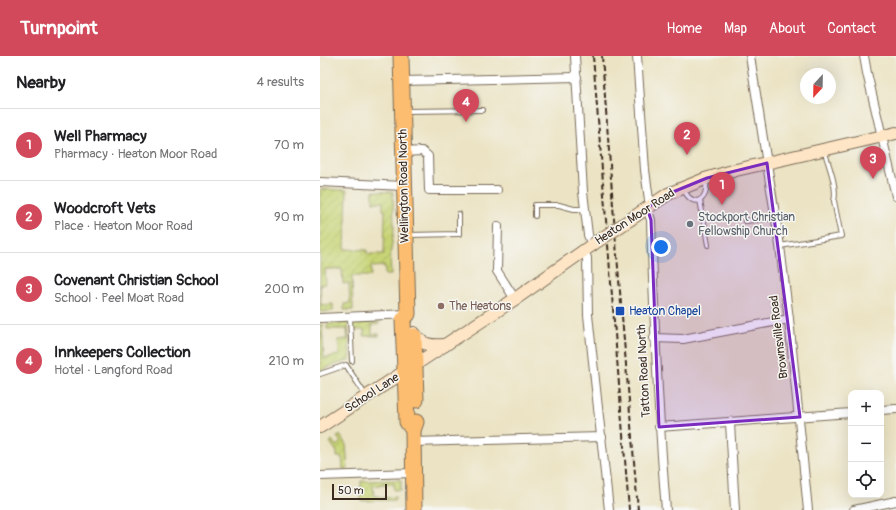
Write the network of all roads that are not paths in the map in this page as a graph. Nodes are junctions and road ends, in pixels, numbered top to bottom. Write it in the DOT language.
graph roads {
  1 [pos="401,56"];
  2 [pos="575,56"];
  3 [pos="637,56"];
  4 [pos="750,56"];
  5 [pos="864,56"];
  6 [pos="577,77"];
  7 [pos="402,81"];
  8 [pos="484,110"];
  9 [pos="402,111"];
  10 [pos="896,133"];
  11 [pos="882,136"];
  12 [pos="824,150"];
  13 [pos="403,152"];
  14 [pos="767,163"];
  15 [pos="706,179"];
  16 [pos="320,182"];
  17 [pos="404,186"];
  18 [pos="683,187"];
  19 [pos="497,190"];
  20 [pos="896,196"];
  21 [pos="700,200"];
  22 [pos="650,206"];
  23 [pos="585,209"];
  24 [pos="459,214"];
  25 [pos="535,216"];
  26 [pos="775,218"];
  27 [pos="746,221"];
  28 [pos="498,226"];
  29 [pos="406,235"];
  30 [pos="708,245"];
  31 [pos="780,246"];
  32 [pos="588,248"];
  33 [pos="515,299"];
  34 [pos="408,314"];
  35 [pos="350,317"];
  36 [pos="320,318"];
  37 [pos="789,319"];
  38 [pos="414,334"];
  39 [pos="654,338"];
  40 [pos="445,345"];
  41 [pos="352,361"];
  42 [pos="410,369"];
  43 [pos="320,374"];
  44 [pos="367,396"];
  45 [pos="896,409"];
  46 [pos="884,410"];
  47 [pos="848,413"];
  48 [pos="800,418"];
  49 [pos="730,422"];
  50 [pos="320,427"];
  51 [pos="659,427"];
  52 [pos="413,436"];
  53 [pos="602,437"];
  54 [pos="413,473"];
  55 [pos="320,476"];
  56 [pos="896,501"];
  57 [pos="414,510"];
  58 [pos="609,510"];
  59 [pos="666,510"];
  60 [pos="735,510"];
  61 [pos="808,510"];
  62 [pos="854,510"];
  1 -- 7 [label="highway, Wellington Road North"];
  2 -- 6 [label="street"];
  3 -- 22 [label="street, Tatton Road North"];
  4 -- 14 [label="street, Brownsville Road"];
  5 -- 11 [label="street"];
  6 -- 7 [label="street"];
  6 -- 23 [label="street"];
  7 -- 9 [label="highway, Wellington Road North"];
  8 -- 9 [label="lane"];
  9 -- 13 [label="highway, Wellington Road North"];
  10 -- 11 [label="main road, Heaton Moor Road"];
  11 -- 12 [label="main road, Heaton Moor Road"];
  11 -- 20 [label="street"];
  12 -- 14 [label="main road, Heaton Moor Road"];
  12 -- 31 [label="lane"];
  13 -- 17 [label="highway, Wellington Road North"];
  13 -- 19 [label="street"];
  14 -- 15 [label="main road, Heaton Moor Road"];
  14 -- 26 [label="street, Brownsville Road"];
  15 -- 18 [label="main road, Heaton Moor Road"];
  15 -- 21 [label="lane"];
  16 -- 17 [label="street"];
  17 -- 29 [label="highway, Wellington Road North"];
  18 -- 21 [label="lane"];
  18 -- 22 [label="main road, Heaton Moor Road"];
  21 -- 30 [label="lane"];
  22 -- 32 [label="main road, Heaton Moor Road, bridge"];
  22 -- 39 [label="street, Tatton Road North"];
  23 -- 25 [label="lane"];
  23 -- 32 [label="street"];
  24 -- 29 [label="lane"];
  26 -- 27 [label="lane"];
  26 -- 31 [label="street, Brownsville Road"];
  28 -- 33 [label="street"];
  29 -- 34 [label="highway, Wellington Road North"];
  31 -- 37 [label="street, Brownsville Road"];
  32 -- 33 [label="main road, Heaton Moor Road"];
  32 -- 53 [label="street"];
  33 -- 40 [label="main road, Heaton Moor Road"];
  34 -- 35 [label="street"];
  34 -- 38 [label="highway, Wellington Road North"];
  34 -- 42 [label="highway, Wellington Road North"];
  35 -- 36 [label="street"];
  35 -- 41 [label="lane"];
  37 -- 39 [label="street"];
  37 -- 48 [label="street, Brownsville Road"];
  38 -- 40 [label="main road"];
  38 -- 42 [label="highway, Wellington Road North"];
  39 -- 51 [label="street, Tatton Road North"];
  40 -- 42 [label="main road, Heaton Moor Road"];
  42 -- 44 [label="main road, School Lane"];
  42 -- 52 [label="highway, Wellington Road North"];
  43 -- 44 [label="lane"];
  44 -- 50 [label="main road, School Lane"];
  45 -- 46 [label="street"];
  47 -- 48 [label="street"];
  48 -- 49 [label="street"];
  48 -- 61 [label="street, Brownsville Road"];
  49 -- 51 [label="street"];
  49 -- 60 [label="street"];
  51 -- 59 [label="street, Tatton Road North"];
  52 -- 53 [label="street"];
  52 -- 54 [label="highway, Wellington Road North"];
  53 -- 58 [label="street"];
  54 -- 55 [label="street"];
  54 -- 57 [label="highway, Wellington Road North"];
  56 -- 62 [label="street"];
}
